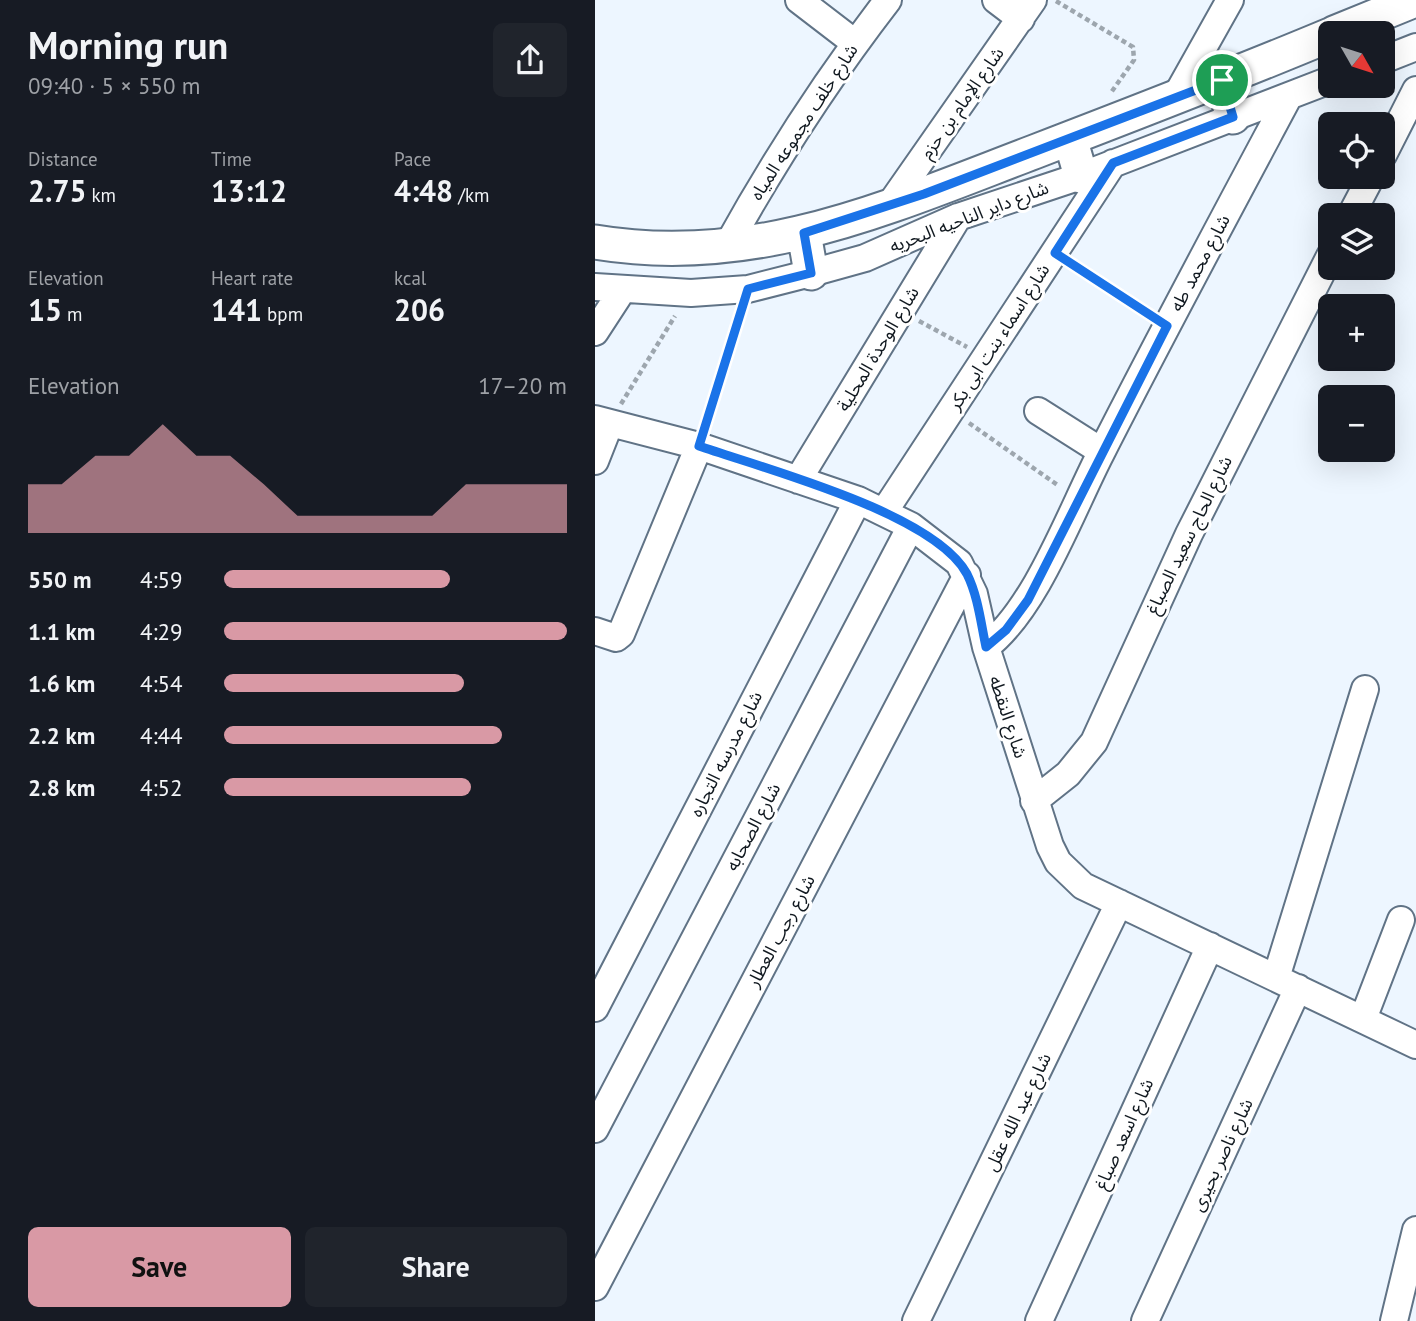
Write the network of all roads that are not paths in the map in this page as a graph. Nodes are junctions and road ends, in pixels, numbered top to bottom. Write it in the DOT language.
graph roads {
  1 [pos="799,0"];
  2 [pos="888,0"];
  3 [pos="996,0"];
  4 [pos="1230,0"];
  5 [pos="1415,0"];
  6 [pos="1027,9"];
  7 [pos="1364,21"];
  8 [pos="1318,40"];
  9 [pos="855,43"];
  10 [pos="1416,47"];
  11 [pos="1395,55"];
  12 [pos="1222,80"];
  13 [pos="1318,85"];
  14 [pos="1416,90"];
  15 [pos="1289,96"];
  16 [pos="1175,98"];
  17 [pos="1233,117"];
  18 [pos="1395,131"];
  19 [pos="1075,136"];
  20 [pos="1113,163"];
  21 [pos="1081,176"];
  22 [pos="890,206"];
  23 [pos="958,218"];
  24 [pos="804,233"];
  25 [pos="595,242"];
  26 [pos="726,248"];
  27 [pos="811,273"];
  28 [pos="1318,280"];
  29 [pos="595,287"];
  30 [pos="623,289"];
  31 [pos="595,332"];
  32 [pos="1038,411"];
  33 [pos="602,421"];
  34 [pos="699,446"];
  35 [pos="1101,451"];
  36 [pos="595,461"];
  37 [pos="798,481"];
  38 [pos="858,500"];
  39 [pos="884,512"];
  40 [pos="911,526"];
  41 [pos="967,575"];
  42 [pos="595,631"];
  43 [pos="986,647"];
  44 [pos="1365,689"];
  45 [pos="1034,801"];
  46 [pos="1119,903"];
  47 [pos="1401,920"];
  48 [pos="1210,946"];
  49 [pos="1287,983"];
  50 [pos="595,1007"];
  51 [pos="1363,1020"];
  52 [pos="1416,1045"];
  53 [pos="595,1129"];
  54 [pos="1415,1235"];
  55 [pos="595,1287"];
  56 [pos="916,1321"];
  57 [pos="1039,1321"];
  58 [pos="1145,1321"];
  59 [pos="1394,1321"];
  1 -- 9 [label="street"];
  2 -- 9 [label="street, شارع خلف مجموعه المياه"];
  3 -- 6 [label="street"];
  4 -- 16 [label="street"];
  5 -- 7 [label="street"];
  6 -- 22 [label="street, شارع الإمام بن حزم"];
  8 -- 12 [label="street"];
  9 -- 26 [label="street, شارع خلف مجموعه المياه"];
  10 -- 11 [label="street"];
  12 -- 16 [label="street"];
  12 -- 17 [label="street"];
  13 -- 15 [label="street, شارع داير الناحيه البحريه"];
  14 -- 18 [label="street"];
  15 -- 17 [label="street, شارع داير الناحيه البحريه"];
  15 -- 35 [label="street, شارع محمد طه"];
  16 -- 19 [label="street"];
  17 -- 20 [label="street, شارع داير الناحيه البحريه"];
  19 -- 21 [label="street"];
  19 -- 22 [label="street"];
  20 -- 21 [label="street, شارع داير الناحيه البحريه"];
  20 -- 39 [label="street, شارع اسماء بنت ابى بكر"];
  21 -- 23 [label="street, شارع داير الناحيه البحريه"];
  22 -- 24 [label="street"];
  23 -- 27 [label="street, شارع داير الناحيه البحريه"];
  23 -- 37 [label="street, شارع الوحدة المحلية"];
  24 -- 26 [label="street"];
  24 -- 27 [label="street"];
  25 -- 26 [label="street"];
  27 -- 30 [label="street, شارع داير الناحيه البحريه"];
  28 -- 45 [label="street, شارع الحاج سعيد الصباغ"];
  29 -- 30 [label="street, شارع داير الناحيه البحريه"];
  30 -- 31 [label="street"];
  32 -- 35 [label="street"];
  33 -- 34 [label="street, شارع النقطه"];
  33 -- 36 [label="street"];
  34 -- 37 [label="street, شارع النقطه"];
  34 -- 42 [label="street"];
  35 -- 43 [label="street, شارع محمد طه"];
  37 -- 38 [label="street, شارع النقطه"];
  38 -- 39 [label="street, شارع النقطه"];
  38 -- 50 [label="street, شارع مدرسه التجاره"];
  39 -- 40 [label="street, شارع النقطه"];
  40 -- 41 [label="street, شارع النقطه"];
  40 -- 53 [label="street, شارع الصحابه"];
  41 -- 43 [label="street, شارع النقطه"];
  41 -- 55 [label="street, شارع رجب العطار"];
  43 -- 45 [label="street, شارع النقطه"];
  44 -- 49 [label="street, شارع ناصر بحيرى"];
  45 -- 46 [label="street, شارع النقطه"];
  46 -- 48 [label="street, شارع النقطه"];
  46 -- 56 [label="street, شارع عبد الله عقل"];
  47 -- 51 [label="street"];
  48 -- 49 [label="street, شارع النقطه"];
  48 -- 57 [label="street, شارع اسعد صباغ"];
  49 -- 51 [label="street, شارع النقطه"];
  49 -- 58 [label="street, شارع ناصر بحيرى"];
  51 -- 52 [label="street, شارع النقطه"];
  54 -- 59 [label="street"];
}
